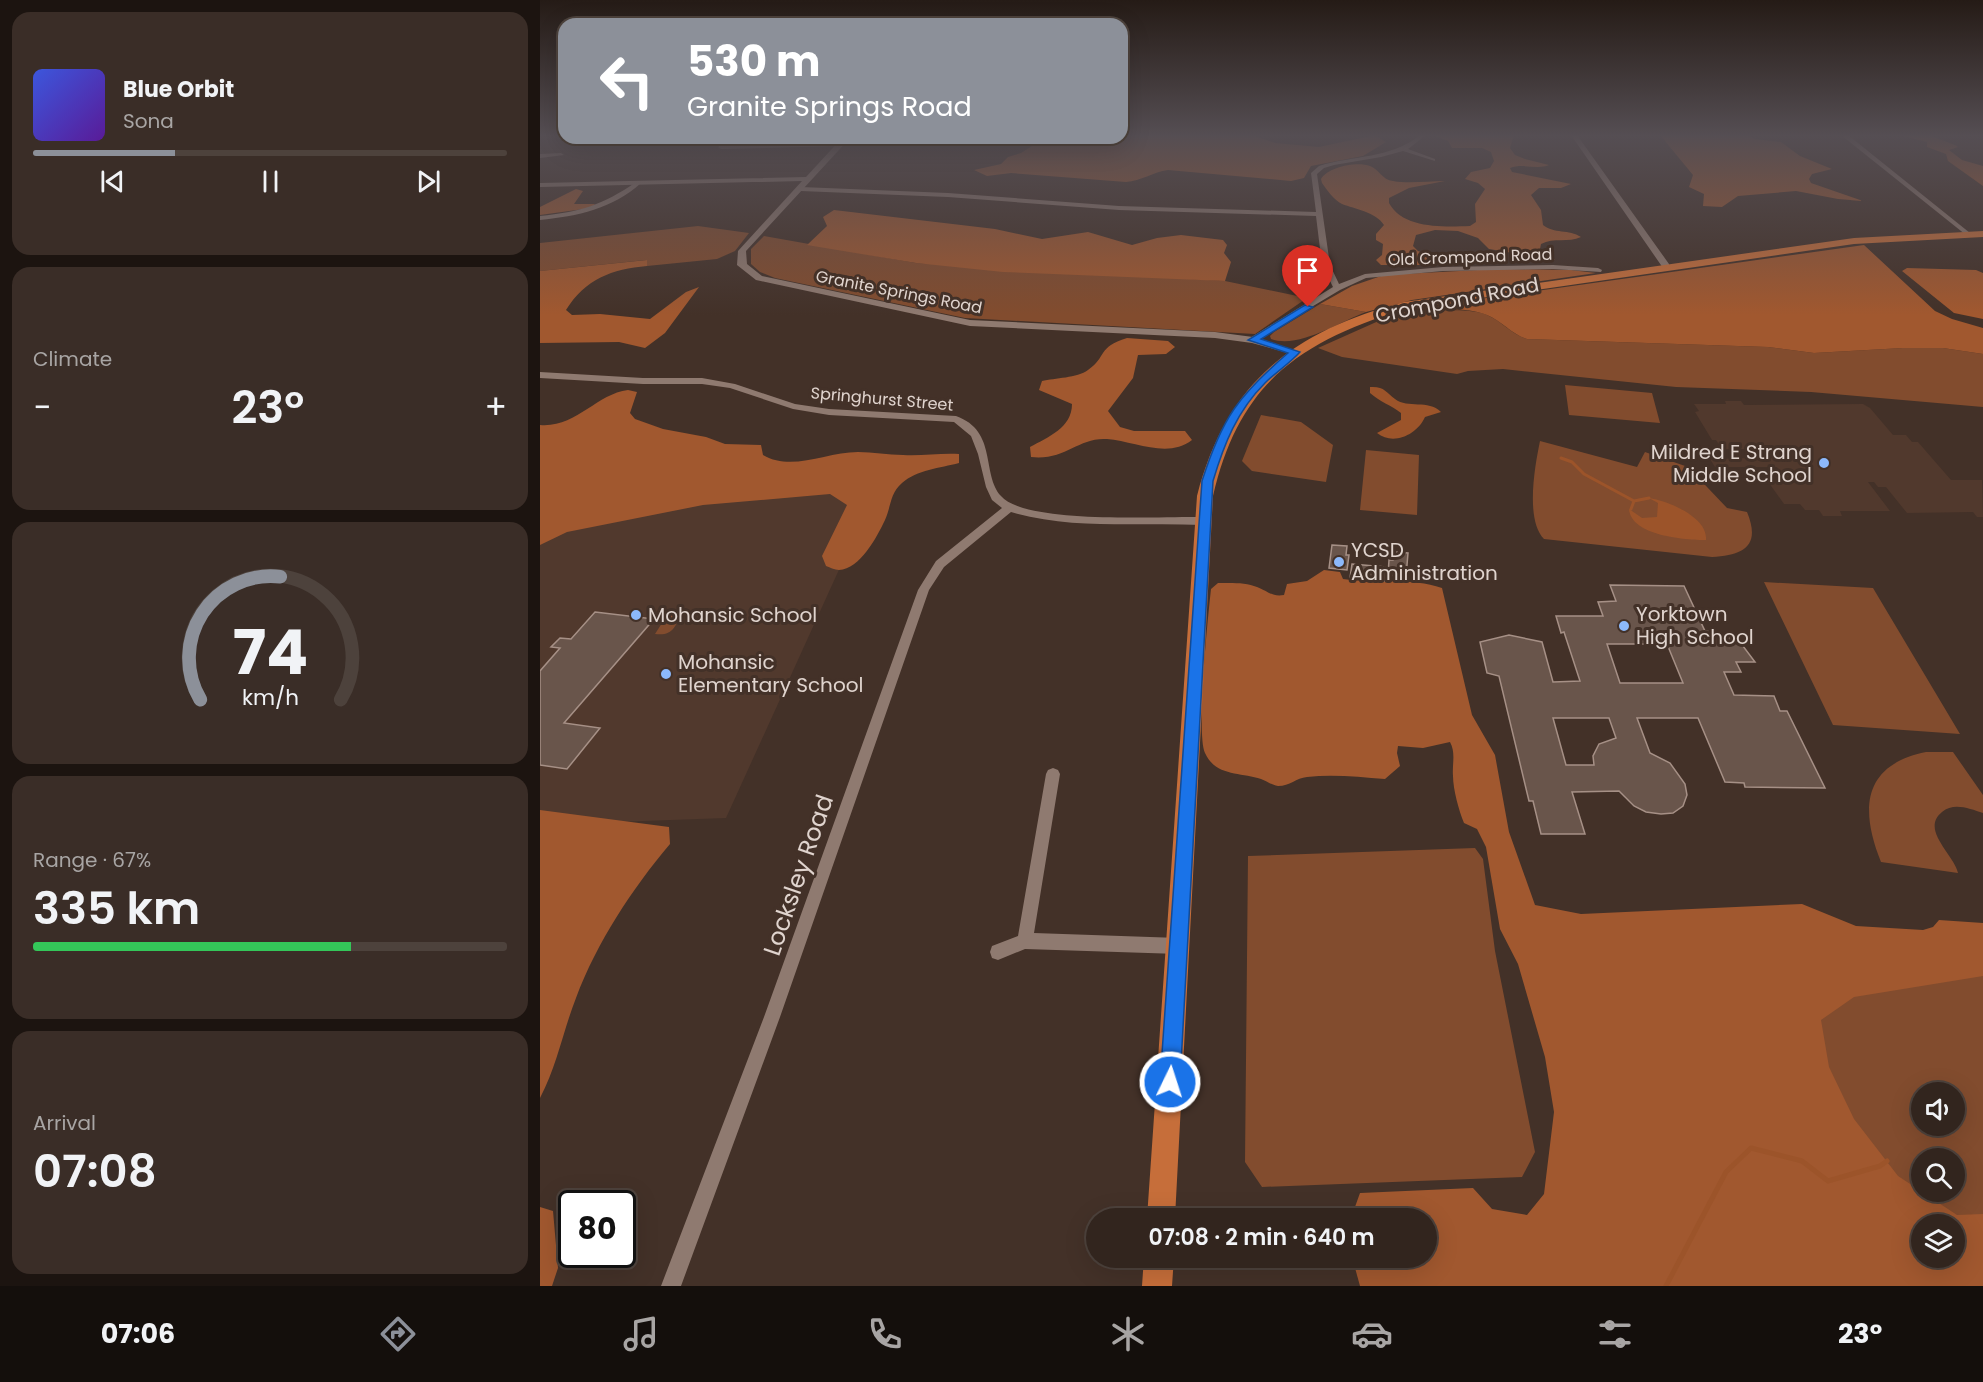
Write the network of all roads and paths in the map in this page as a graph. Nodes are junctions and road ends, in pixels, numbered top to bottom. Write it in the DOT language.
graph roads {
  1 [pos="622,195"];
  2 [pos="795,195"];
  3 [pos="948,195"];
  4 [pos="1315,195"];
  5 [pos="1616,195"];
  6 [pos="1919,195"];
  7 [pos="1318,214"];
  8 [pos="540,218"];
  9 [pos="1968,234"];
  10 [pos="1983,234"];
  11 [pos="1666,266"];
  12 [pos="1598,270"];
  13 [pos="1337,288"];
  14 [pos="1253,340"];
  15 [pos="1295,352"];
  16 [pos="540,375"];
  17 [pos="1009,508"];
  18 [pos="1203,521"];
  19 [pos="1053,774"];
  20 [pos="1025,941"];
  21 [pos="1179,946"];
  22 [pos="998,952"];
  23 [pos="1162,1208"];
  24 [pos="1158,1268"];
  25 [pos="671,1286"];
  26 [pos="1157,1286"];
  1 -- 8 [label="street"];
  2 -- 14 [label="street, Granite Springs Road"];
  3 -- 7 [label="street"];
  4 -- 7 [label="street"];
  5 -- 11 [label="street"];
  6 -- 9 [label="street"];
  7 -- 13 [label="street"];
  9 -- 10 [label="highway, Crompond Road"];
  9 -- 11 [label="highway, Crompond Road"];
  11 -- 15 [label="highway, Crompond Road"];
  12 -- 13 [label="street, Old Crompond Road"];
  13 -- 14 [label="street, Old Crompond Road"];
  14 -- 15 [label="street, Granite Springs Road"];
  15 -- 18 [label="highway, Crompond Road"];
  16 -- 17 [label="street, Springhurst Street"];
  17 -- 18 [label="street"];
  17 -- 25 [label="street, Locksley Road"];
  18 -- 21 [label="highway, Crompond Road"];
  19 -- 20 [label="street"];
  20 -- 21 [label="street"];
  20 -- 22 [label="street"];
  21 -- 23 [label="highway, Crompond Road"];
  24 -- 26 [label="highway"];
}
